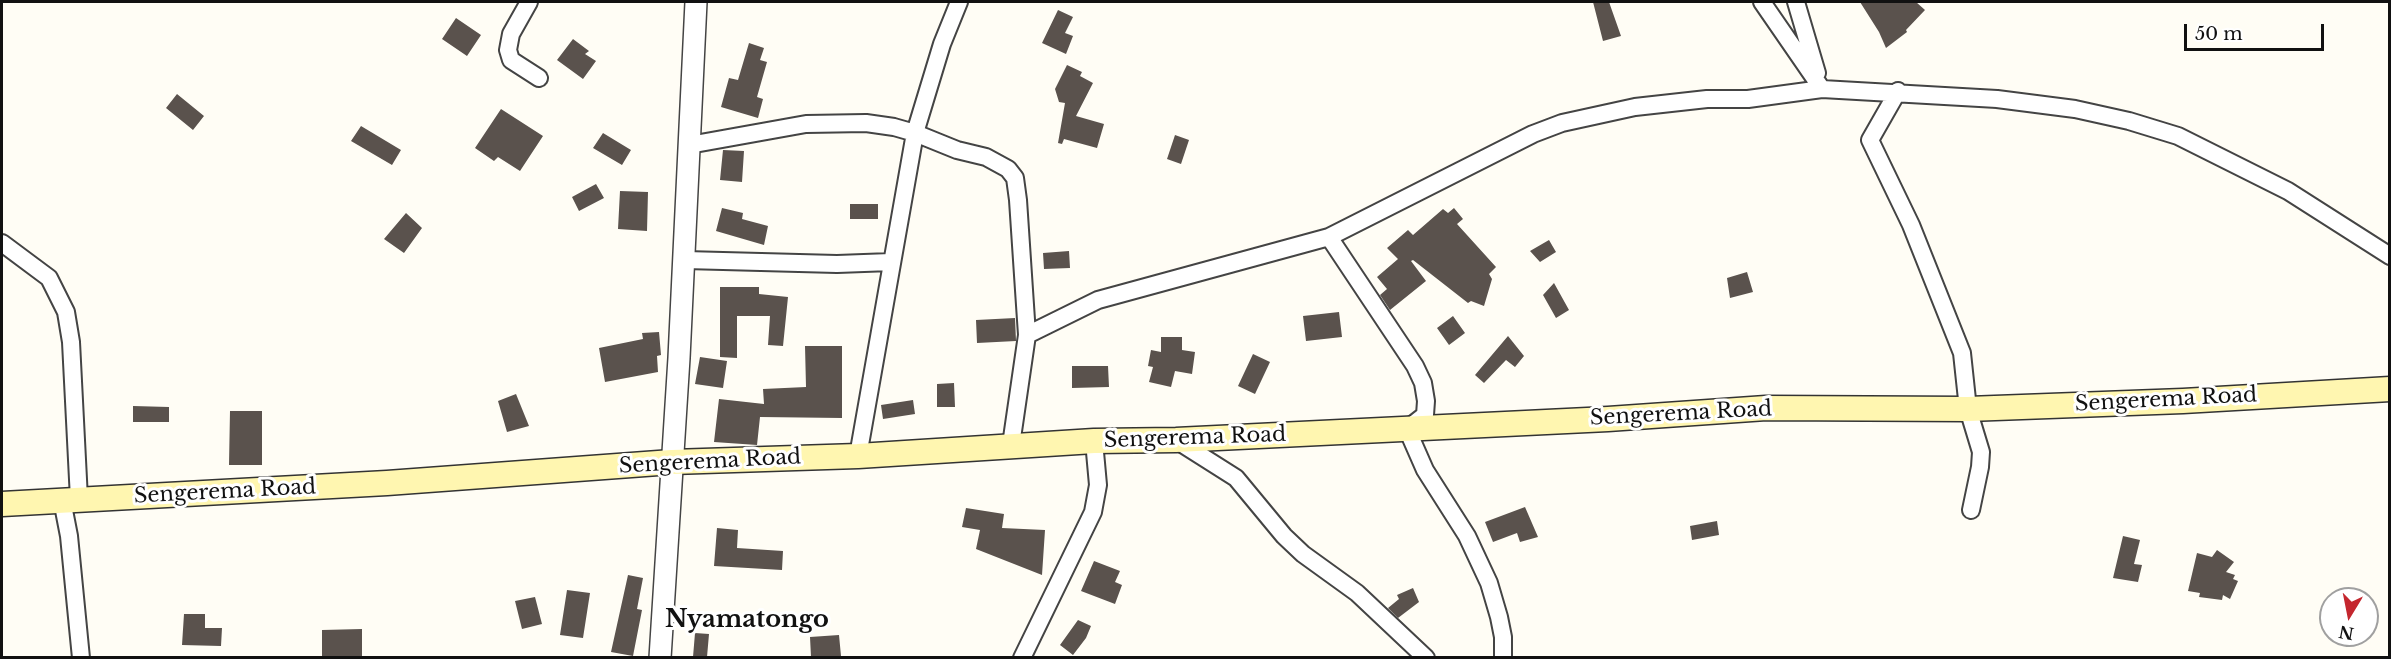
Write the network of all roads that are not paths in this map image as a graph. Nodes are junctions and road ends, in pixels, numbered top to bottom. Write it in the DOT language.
graph roads {
  1 [pos="529,2"];
  2 [pos="696,2"];
  3 [pos="959,2"];
  4 [pos="1762,2"];
  5 [pos="1796,2"];
  6 [pos="539,78"];
  7 [pos="1822,89"];
  8 [pos="1898,91"];
  9 [pos="915,134"];
  10 [pos="689,145"];
  11 [pos="1329,237"];
  12 [pos="2,243"];
  13 [pos="2390,256"];
  14 [pos="685,260"];
  15 [pos="891,262"];
  16 [pos="1027,335"];
  17 [pos="2390,389"];
  18 [pos="1968,409"];
  19 [pos="1407,429"];
  20 [pos="1176,440"];
  21 [pos="1094,441"];
  22 [pos="1011,446"];
  23 [pos="858,456"];
  24 [pos="672,462"];
  25 [pos="70,500"];
  26 [pos="2,504"];
  27 [pos="1971,510"];
  28 [pos="81,657"];
  29 [pos="660,657"];
  30 [pos="1022,657"];
  31 [pos="1426,657"];
  32 [pos="1503,657"];
  1 -- 6 [label="street"];
  2 -- 10 [label="street"];
  3 -- 9 [label="street"];
  4 -- 7 [label="street"];
  5 -- 7 [label="street"];
  7 -- 8 [label="street"];
  7 -- 11 [label="street"];
  8 -- 13 [label="street"];
  8 -- 18 [label="street"];
  9 -- 10 [label="street"];
  9 -- 15 [label="street"];
  9 -- 16 [label="street"];
  10 -- 14 [label="street"];
  11 -- 16 [label="street"];
  11 -- 19 [label="street"];
  12 -- 25 [label="street"];
  14 -- 15 [label="street"];
  14 -- 24 [label="street"];
  15 -- 23 [label="street"];
  16 -- 22 [label="street"];
  17 -- 18 [label="main road, Sengerema Road"];
  18 -- 19 [label="main road, Sengerema Road"];
  18 -- 27 [label="street"];
  19 -- 20 [label="main road, Sengerema Road"];
  19 -- 32 [label="street"];
  20 -- 21 [label="main road, Sengerema Road"];
  20 -- 31 [label="street"];
  21 -- 22 [label="main road, Sengerema Road"];
  21 -- 30 [label="street"];
  22 -- 23 [label="main road, Sengerema Road"];
  23 -- 24 [label="main road, Sengerema Road"];
  24 -- 25 [label="main road, Sengerema Road"];
  24 -- 29 [label="street"];
  25 -- 26 [label="main road, Sengerema Road"];
  25 -- 28 [label="street"];
}
